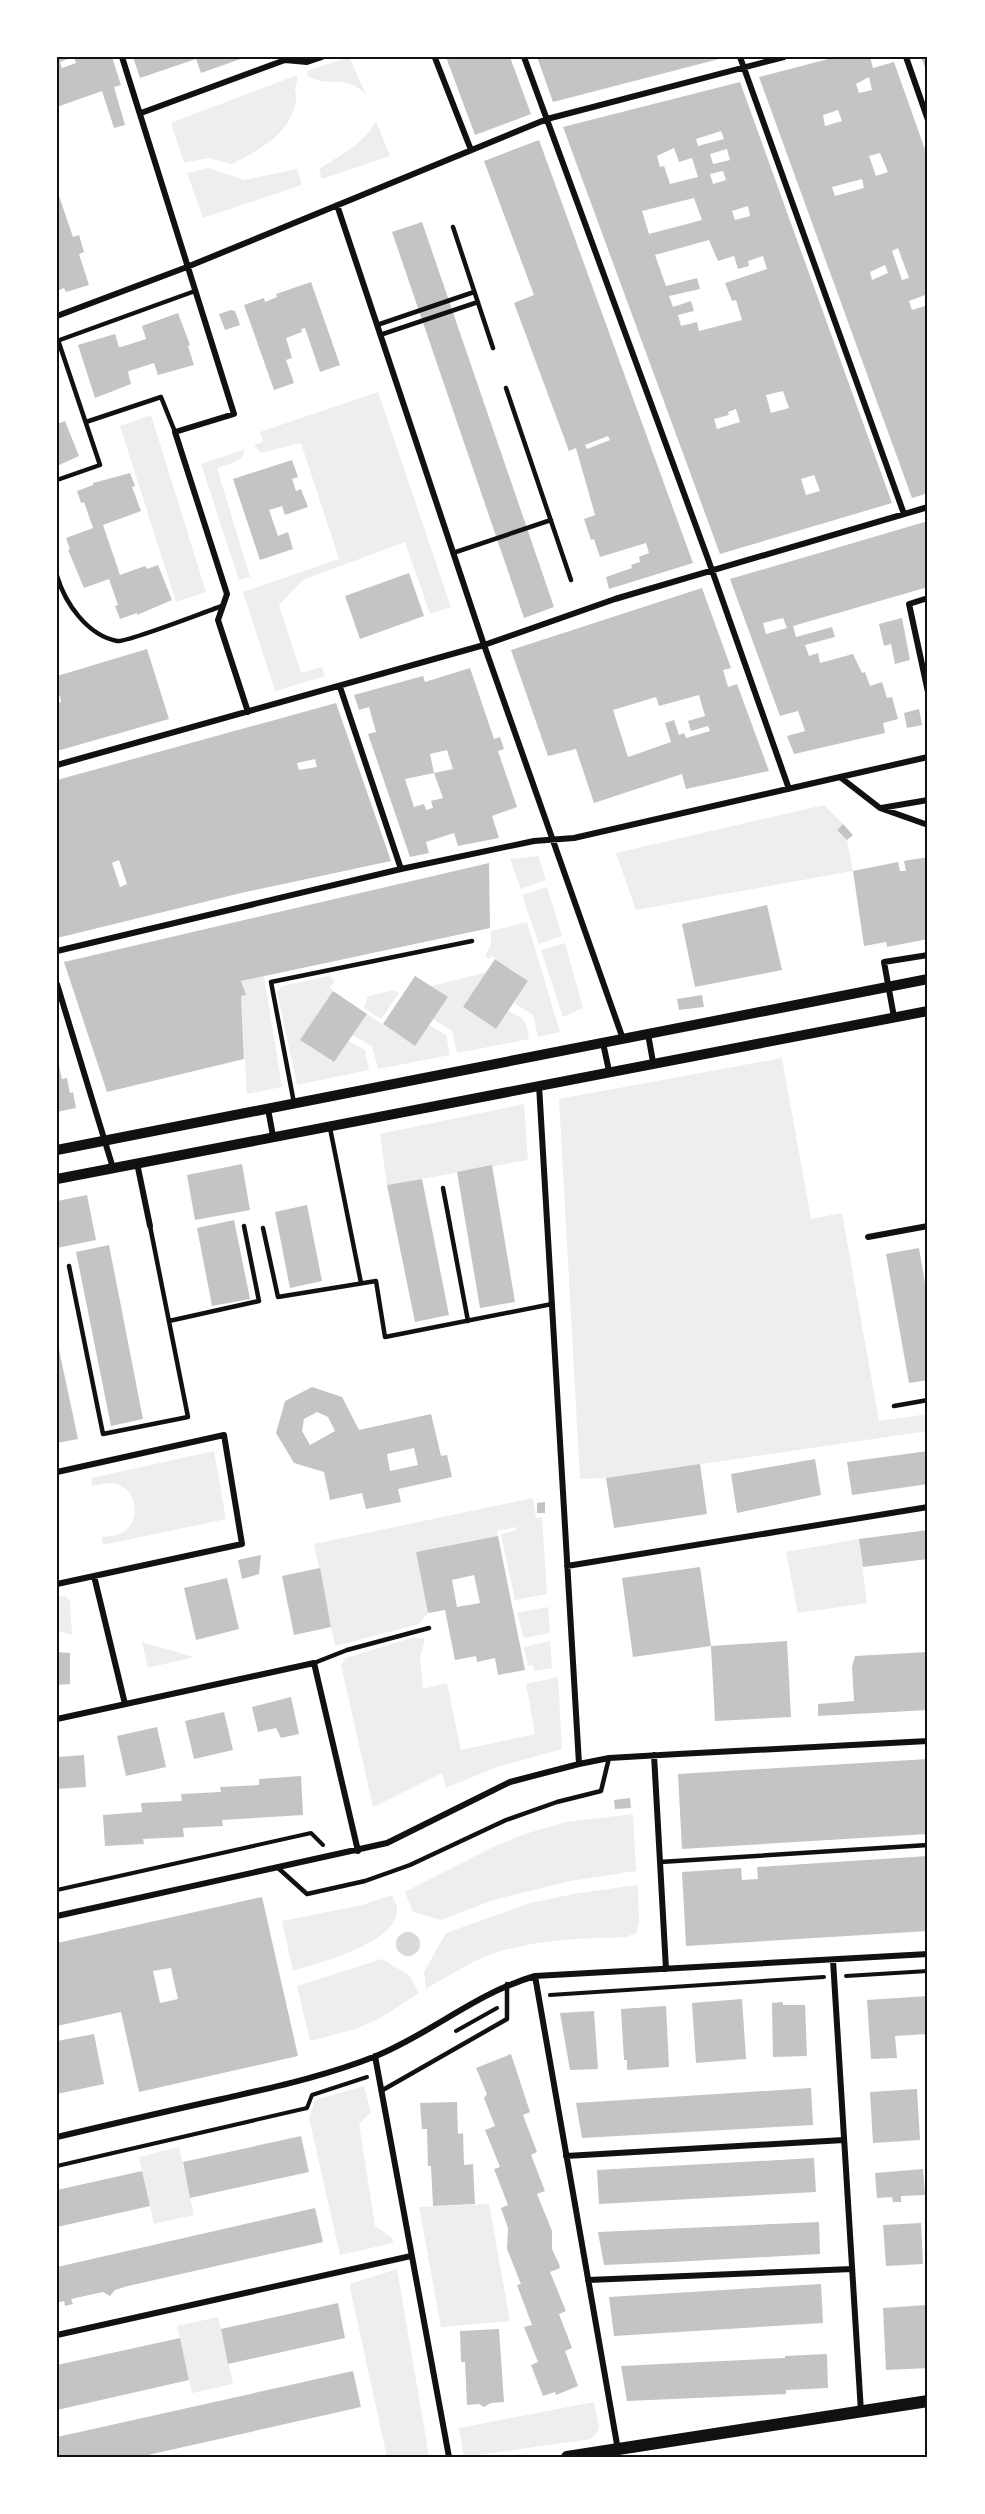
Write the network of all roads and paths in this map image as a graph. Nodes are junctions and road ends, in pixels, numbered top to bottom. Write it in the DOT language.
graph roads {
  1 [pos="122,57"];
  2 [pos="322,57"];
  3 [pos="524,57"];
  4 [pos="740,57"];
  5 [pos="784,57"];
  6 [pos="906,57"];
  7 [pos="435,58"];
  8 [pos="287,59"];
  9 [pos="744,67"];
  10 [pos="141,113"];
  11 [pos="547,119"];
  12 [pos="928,120"];
  13 [pos="471,150"];
  14 [pos="337,205"];
  15 [pos="453,227"];
  16 [pos="187,267"];
  17 [pos="195,291"];
  18 [pos="474,292"];
  19 [pos="478,302"];
  20 [pos="57,316"];
  21 [pos="377,325"];
  22 [pos="380,335"];
  23 [pos="58,341"];
  24 [pos="493,348"];
  25 [pos="506,388"];
  26 [pos="86,422"];
  27 [pos="175,432"];
  28 [pos="57,480"];
  29 [pos="928,507"];
  30 [pos="904,514"];
  31 [pos="551,520"];
  32 [pos="453,553"];
  33 [pos="712,571"];
  34 [pos="57,576"];
  35 [pos="571,580"];
  36 [pos="928,598"];
  37 [pos="222,606"];
  38 [pos="484,645"];
  39 [pos="340,687"];
  40 [pos="928,692"];
  41 [pos="248,712"];
  42 [pos="928,757"];
  43 [pos="57,765"];
  44 [pos="840,777"];
  45 [pos="789,789"];
  46 [pos="928,800"];
  47 [pos="880,808"];
  48 [pos="928,825"];
  49 [pos="554,839"];
  50 [pos="401,870"];
  51 [pos="472,941"];
  52 [pos="57,951"];
  53 [pos="928,955"];
  54 [pos="928,979"];
  55 [pos="57,984"];
  56 [pos="888,987"];
  57 [pos="928,1011"];
  58 [pos="894,1017"];
  59 [pos="648,1034"];
  60 [pos="623,1039"];
  61 [pos="603,1043"];
  62 [pos="653,1062"];
  63 [pos="609,1071"];
  64 [pos="539,1084"];
  65 [pos="294,1103"];
  66 [pos="268,1109"];
  67 [pos="330,1125"];
  68 [pos="273,1136"];
  69 [pos="106,1140"];
  70 [pos="57,1150"];
  71 [pos="137,1163"];
  72 [pos="113,1168"];
  73 [pos="57,1179"];
  74 [pos="443,1188"];
  75 [pos="150,1226"];
  76 [pos="244,1226"];
  77 [pos="928,1226"];
  78 [pos="263,1228"];
  79 [pos="868,1237"];
  80 [pos="69,1266"];
  81 [pos="361,1283"];
  82 [pos="552,1304"];
  83 [pos="169,1321"];
  84 [pos="468,1321"];
  85 [pos="928,1400"];
  86 [pos="894,1406"];
  87 [pos="57,1472"];
  88 [pos="928,1507"];
  89 [pos="567,1566"];
  90 [pos="94,1576"];
  91 [pos="57,1584"];
  92 [pos="429,1628"];
  93 [pos="314,1663"];
  94 [pos="125,1704"];
  95 [pos="57,1719"];
  96 [pos="928,1741"];
  97 [pos="654,1755"];
  98 [pos="609,1758"];
  99 [pos="579,1764"];
  100 [pos="928,1845"];
  101 [pos="325,1846"];
  102 [pos="358,1851"];
  103 [pos="660,1862"];
  104 [pos="278,1867"];
  105 [pos="57,1890"];
  106 [pos="57,1916"];
  107 [pos="928,1954"];
  108 [pos="833,1960"];
  109 [pos="666,1969"];
  110 [pos="535,1976"];
  111 [pos="507,1984"];
  112 [pos="375,2056"];
  113 [pos="381,2091"];
  114 [pos="57,2137"];
  115 [pos="844,2140"];
  116 [pos="566,2156"];
  117 [pos="411,2256"];
  118 [pos="852,2269"];
  119 [pos="588,2280"];
  120 [pos="57,2335"];
  121 [pos="928,2401"];
  122 [pos="861,2412"];
  123 [pos="618,2450"];
  124 [pos="449,2457"];
  125 [pos="567,2457"];
  1 -- 10 [label="street"];
  2 -- 8 [label="street"];
  3 -- 11 [label="street"];
  4 -- 9 [label="street"];
  5 -- 9 [label="street"];
  6 -- 12 [label="street"];
  7 -- 13 [label="street"];
  8 -- 10 [label="street"];
  9 -- 11 [label="street"];
  9 -- 30 [label="street"];
  10 -- 16 [label="street"];
  11 -- 13 [label="street"];
  11 -- 33 [label="street"];
  13 -- 14 [label="street"];
  14 -- 16 [label="street"];
  14 -- 21 [label="street"];
  15 -- 18 [label="lane"];
  16 -- 17 [label="street"];
  16 -- 20 [label="street"];
  17 -- 23 [label="lane"];
  17 -- 27 [label="street"];
  18 -- 19 [label="lane"];
  18 -- 21 [label="lane"];
  19 -- 22 [label="lane"];
  19 -- 24 [label="lane"];
  21 -- 22 [label="street"];
  22 -- 32 [label="street"];
  23 -- 26 [label="lane"];
  25 -- 31 [label="lane"];
  26 -- 27 [label="lane"];
  26 -- 28 [label="lane"];
  27 -- 37 [label="street"];
  29 -- 30 [label="street"];
  30 -- 33 [label="street"];
  31 -- 32 [label="lane"];
  31 -- 35 [label="lane"];
  32 -- 38 [label="street"];
  33 -- 38 [label="street"];
  33 -- 45 [label="street"];
  34 -- 37 [label="lane"];
  36 -- 40 [label="street"];
  37 -- 41 [label="street"];
  38 -- 39 [label="street"];
  38 -- 49 [label="street"];
  39 -- 41 [label="street"];
  39 -- 50 [label="street"];
  41 -- 43 [label="street"];
  42 -- 44 [label="street"];
  44 -- 45 [label="street"];
  44 -- 47 [label="street"];
  45 -- 49 [label="street"];
  46 -- 47 [label="street"];
  47 -- 48 [label="street"];
  49 -- 50 [label="street"];
  49 -- 60 [label="street"];
  50 -- 52 [label="street"];
  51 -- 65 [label="lane"];
  53 -- 56 [label="street"];
  54 -- 56 [label="street"];
  55 -- 69 [label="street"];
  56 -- 58 [label="street"];
  56 -- 59 [label="street"];
  57 -- 58 [label="street"];
  58 -- 62 [label="street"];
  59 -- 60 [label="street"];
  59 -- 62 [label="street"];
  60 -- 61 [label="street"];
  61 -- 63 [label="street"];
  61 -- 65 [label="street"];
  62 -- 63 [label="street"];
  63 -- 64 [label="street"];
  64 -- 67 [label="street"];
  64 -- 82 [label="street"];
  65 -- 66 [label="street"];
  66 -- 68 [label="street"];
  66 -- 69 [label="street"];
  67 -- 68 [label="street"];
  67 -- 81 [label="lane"];
  68 -- 71 [label="street"];
  69 -- 70 [label="street"];
  69 -- 72 [label="street"];
  71 -- 72 [label="street"];
  71 -- 75 [label="street"];
  72 -- 73 [label="street"];
  74 -- 84 [label="lane"];
  75 -- 83 [label="lane"];
  76 -- 83 [label="lane"];
  77 -- 79 [label="street"];
  78 -- 81 [label="lane"];
  80 -- 83 [label="lane"];
  81 -- 84 [label="lane"];
  82 -- 84 [label="lane"];
  82 -- 89 [label="street"];
  85 -- 86 [label="lane"];
  87 -- 90 [label="street"];
  88 -- 89 [label="street"];
  89 -- 99 [label="street"];
  90 -- 91 [label="street"];
  90 -- 94 [label="street"];
  92 -- 93 [label="lane"];
  93 -- 94 [label="street"];
  93 -- 102 [label="street"];
  94 -- 95 [label="street"];
  96 -- 97 [label="street"];
  97 -- 98 [label="street"];
  97 -- 103 [label="street"];
  98 -- 99 [label="street"];
  98 -- 104 [label="lane"];
  99 -- 102 [label="street"];
  100 -- 103 [label="lane"];
  101 -- 105 [label="path"];
  102 -- 104 [label="street"];
  103 -- 109 [label="street"];
  104 -- 106 [label="street"];
  107 -- 108 [label="street"];
  108 -- 109 [label="street"];
  108 -- 115 [label="street"];
  109 -- 110 [label="street"];
  110 -- 111 [label="street"];
  110 -- 116 [label="street"];
  111 -- 112 [label="street"];
  111 -- 113 [label="lane"];
  112 -- 113 [label="street"];
  112 -- 114 [label="street"];
  113 -- 117 [label="street"];
  115 -- 116 [label="street"];
  115 -- 118 [label="street"];
  116 -- 119 [label="street"];
  117 -- 120 [label="street"];
  117 -- 124 [label="street"];
  118 -- 119 [label="street"];
  118 -- 122 [label="street"];
  119 -- 123 [label="street"];
  121 -- 122 [label="main road"];
  122 -- 123 [label="main road"];
  123 -- 125 [label="main road"];
}
